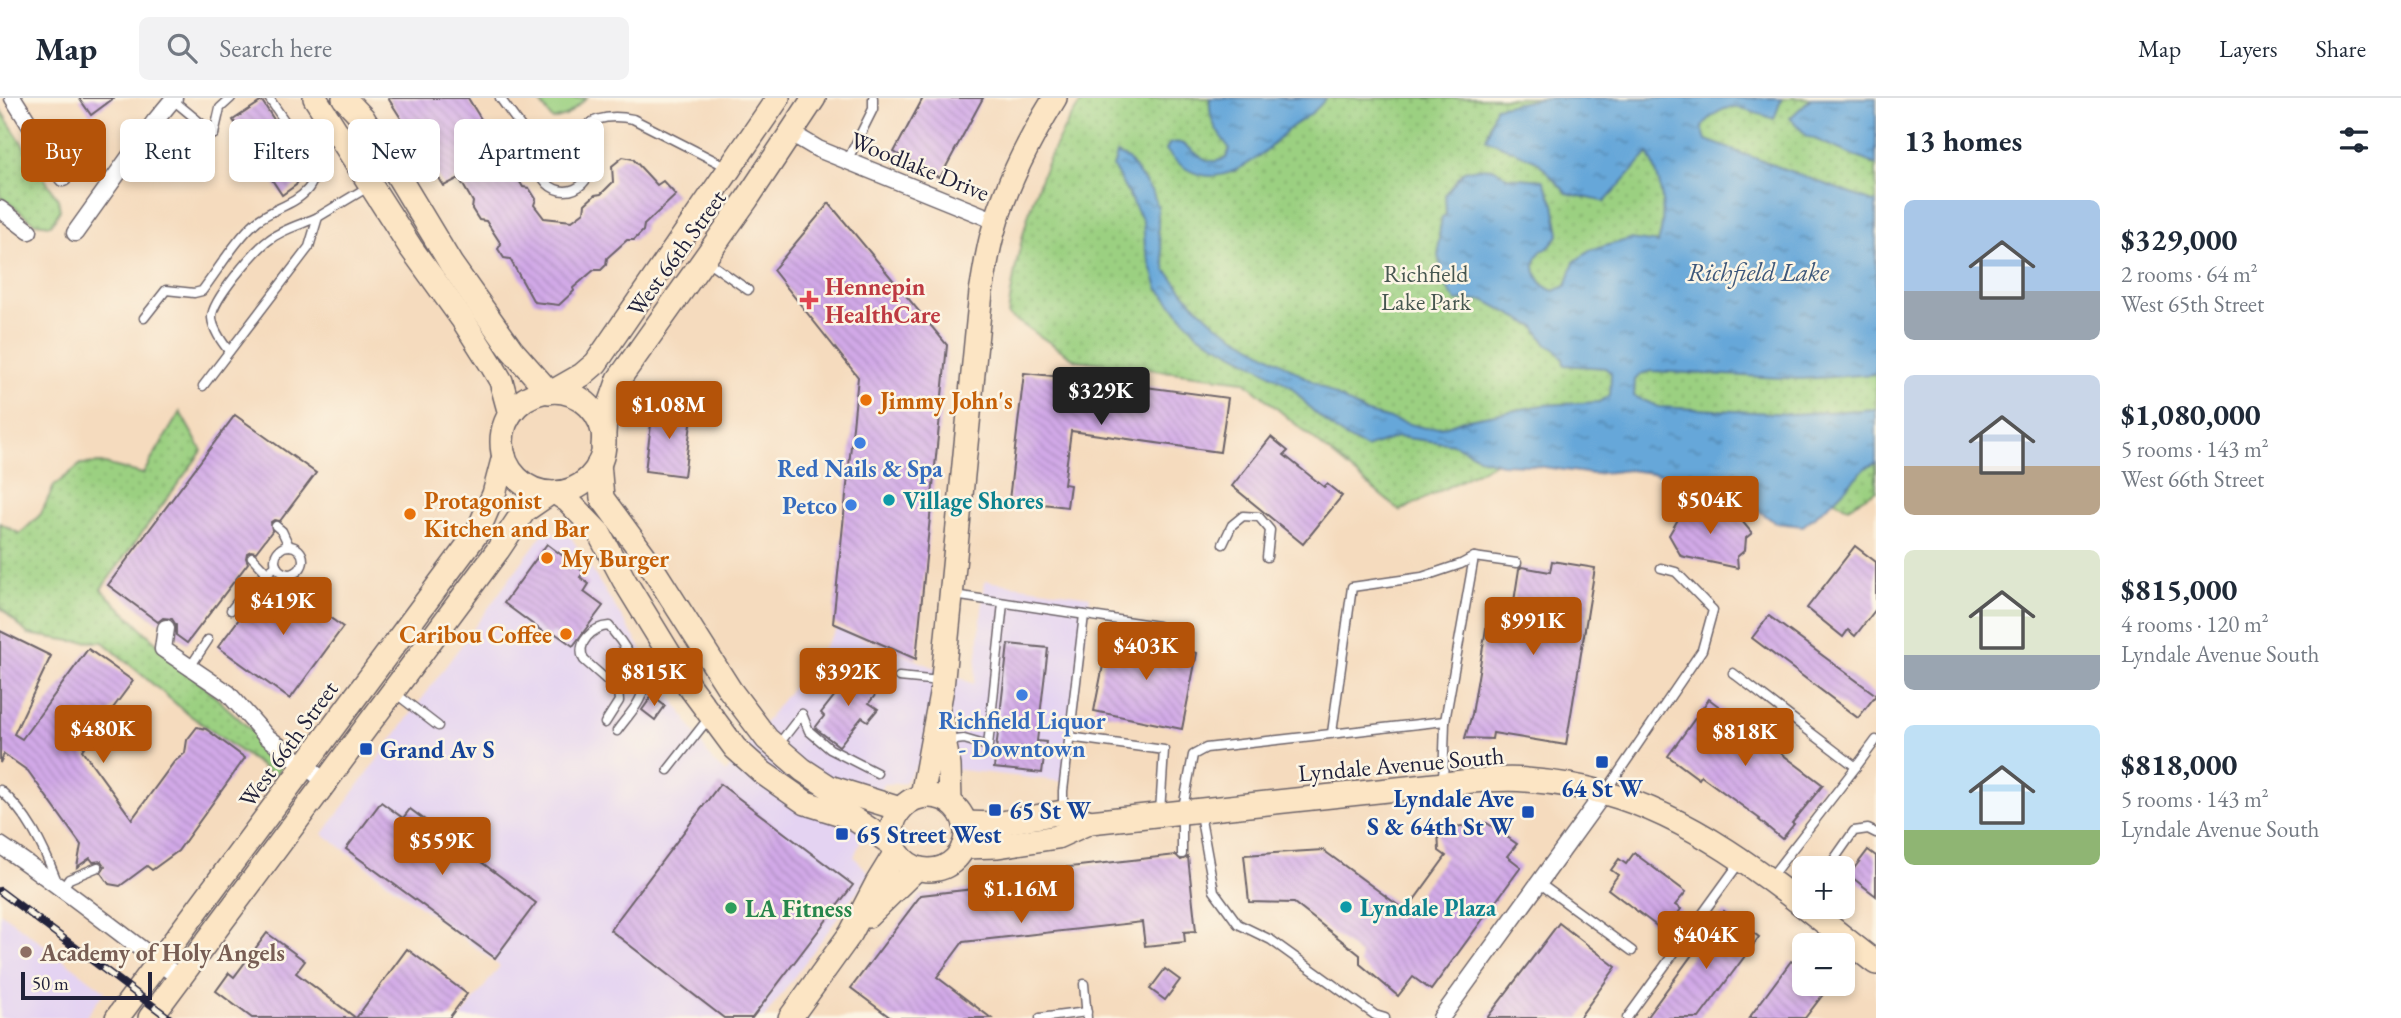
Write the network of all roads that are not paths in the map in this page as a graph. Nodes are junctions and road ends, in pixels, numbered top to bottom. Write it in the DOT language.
graph roads {
  1 [pos="13,98"];
  2 [pos="231,98"];
  3 [pos="270,98"];
  4 [pos="315,98"];
  5 [pos="344,98"];
  6 [pos="499,98"];
  7 [pos="778,98"];
  8 [pos="814,98"];
  9 [pos="873,98"];
  10 [pos="1055,98"];
  11 [pos="174,99"];
  12 [pos="26,119"];
  13 [pos="515,119"];
  14 [pos="596,119"];
  15 [pos="791,133"];
  16 [pos="846,161"];
  17 [pos="729,169"];
  18 [pos="546,182"];
  19 [pos="584,182"];
  20 [pos="370,186"];
  21 [pos="0,209"];
  22 [pos="318,217"];
  23 [pos="996,221"];
  24 [pos="29,231"];
  25 [pos="75,233"];
  26 [pos="437,240"];
  27 [pos="705,260"];
  28 [pos="748,290"];
  29 [pos="144,318"];
  30 [pos="229,351"];
  31 [pos="203,386"];
  32 [pos="552,392"];
  33 [pos="510,414"];
  34 [pos="601,455"];
  35 [pos="503,456"];
  36 [pos="553,493"];
  37 [pos="276,526"];
  38 [pos="1223,544"];
  39 [pos="289,546"];
  40 [pos="1267,557"];
  41 [pos="1474,557"];
  42 [pos="252,558"];
  43 [pos="1517,563"];
  44 [pos="276,566"];
  45 [pos="1661,568"];
  46 [pos="267,573"];
  47 [pos="951,595"];
  48 [pos="1003,603"];
  49 [pos="231,610"];
  50 [pos="1084,615"];
  51 [pos="1158,626"];
  52 [pos="166,628"];
  53 [pos="208,640"];
  54 [pos="190,667"];
  55 [pos="1733,673"];
  56 [pos="899,677"];
  57 [pos="942,685"];
  58 [pos="393,691"];
  59 [pos="710,717"];
  60 [pos="1445,721"];
  61 [pos="606,723"];
  62 [pos="438,726"];
  63 [pos="617,731"];
  64 [pos="1332,733"];
  65 [pos="1069,737"];
  66 [pos="1876,740"];
  67 [pos="944,741"];
  68 [pos="776,748"];
  69 [pos="305,766"];
  70 [pos="1856,767"];
  71 [pos="668,770"];
  72 [pos="877,773"];
  73 [pos="326,782"];
  74 [pos="1443,784"];
  75 [pos="0,790"];
  76 [pos="1604,793"];
  77 [pos="922,796"];
  78 [pos="950,802"];
  79 [pos="900,809"];
  80 [pos="1063,812"];
  81 [pos="1181,813"];
  82 [pos="1090,822"];
  83 [pos="965,823"];
  84 [pos="1876,833"];
  85 [pos="0,845"];
  86 [pos="964,847"];
  87 [pos="894,848"];
  88 [pos="1182,854"];
  89 [pos="1836,856"];
  90 [pos="1741,860"];
  91 [pos="98,867"];
  92 [pos="916,869"];
  93 [pos="1768,881"];
  94 [pos="1539,883"];
  95 [pos="60,887"];
  96 [pos="1792,896"];
  97 [pos="1822,919"];
  98 [pos="851,933"];
  99 [pos="1632,951"];
  100 [pos="159,962"];
  101 [pos="1876,963"];
  102 [pos="180,978"];
  103 [pos="1084,984"];
  104 [pos="797,1015"];
  105 [pos="1087,1015"];
  106 [pos="117,1018"];
  107 [pos="150,1018"];
  108 [pos="1040,1018"];
  109 [pos="1385,1018"];
  110 [pos="1441,1018"];
  111 [pos="1627,1018"];
  1 -- 12 [label="street"];
  2 -- 11 [label="lane"];
  3 -- 29 [label="lane"];
  4 -- 20 [label="main road"];
  5 -- 26 [label="main road"];
  6 -- 13 [label="lane"];
  7 -- 17 [label="main road, West 66th Street"];
  8 -- 15 [label="main road, West 66th Street"];
  9 -- 16 [label="lane"];
  10 -- 23 [label="main road"];
  11 -- 25 [label="street"];
  14 -- 17 [label="lane"];
  15 -- 16 [label="street, Woodlake Drive"];
  15 -- 27 [label="main road, West 66th Street"];
  16 -- 23 [label="street, Woodlake Drive"];
  17 -- 32 [label="main road, West 66th Street"];
  18 -- 19 [label="lane"];
  20 -- 22 [label="lane"];
  20 -- 26 [label="main road"];
  20 -- 33 [label="main road"];
  21 -- 24 [label="street"];
  22 -- 30 [label="lane"];
  22 -- 30 [label="lane"];
  23 -- 47 [label="main road"];
  26 -- 32 [label="main road"];
  27 -- 28 [label="lane"];
  27 -- 34 [label="main road, West 66th Street"];
  30 -- 31 [label="lane"];
  32 -- 33 [label="main road"];
  32 -- 34 [label="main road"];
  33 -- 35 [label="main road"];
  34 -- 36 [label="main road"];
  34 -- 68 [label="main road"];
  35 -- 36 [label="main road"];
  35 -- 69 [label="main road, West 66th Street"];
  36 -- 58 [label="main road"];
  36 -- 59 [label="main road"];
  37 -- 39 [label="lane"];
  38 -- 40 [label="lane"];
  39 -- 44 [label="lane"];
  39 -- 44 [label="lane"];
  41 -- 43 [label="lane"];
  41 -- 60 [label="lane"];
  41 -- 64 [label="lane"];
  42 -- 46 [label="lane"];
  44 -- 46 [label="lane"];
  45 -- 76 [label="lane"];
  46 -- 49 [label="lane"];
  47 -- 48 [label="lane"];
  47 -- 57 [label="main road"];
  48 -- 50 [label="lane"];
  48 -- 67 [label="lane"];
  50 -- 51 [label="lane"];
  50 -- 65 [label="lane"];
  52 -- 54 [label="street"];
  53 -- 54 [label="lane"];
  54 -- 69 [label="street"];
  55 -- 70 [label="lane"];
  56 -- 57 [label="lane"];
  57 -- 67 [label="main road"];
  57 -- 77 [label="main road"];
  58 -- 62 [label="lane"];
  58 -- 73 [label="main road"];
  59 -- 71 [label="lane"];
  59 -- 87 [label="main road"];
  60 -- 64 [label="lane"];
  60 -- 74 [label="lane"];
  61 -- 63 [label="lane"];
  64 -- 81 [label="lane"];
  65 -- 80 [label="lane"];
  65 -- 81 [label="lane"];
  66 -- 70 [label="lane"];
  67 -- 78 [label="main road"];
  68 -- 72 [label="lane"];
  68 -- 79 [label="main road"];
  69 -- 73 [label="street"];
  69 -- 100 [label="main road, West 66th Street"];
  70 -- 93 [label="lane"];
  73 -- 102 [label="main road"];
  74 -- 76 [label="main road, Lyndale Avenue South"];
  74 -- 81 [label="main road, Lyndale Avenue South"];
  75 -- 95 [label="lane"];
  76 -- 90 [label="main road, Lyndale Avenue South"];
  76 -- 94 [label="street"];
  77 -- 78 [label="main road"];
  77 -- 79 [label="main road"];
  78 -- 83 [label="main road"];
  79 -- 87 [label="main road"];
  80 -- 82 [label="main road, Lyndale Avenue South"];
  80 -- 83 [label="main road"];
  81 -- 82 [label="main road, Lyndale Avenue South"];
  81 -- 88 [label="lane"];
  81 -- 109 [label="lane"];
  82 -- 86 [label="main road, Lyndale Avenue South"];
  83 -- 86 [label="main road"];
  84 -- 89 [label="lane"];
  85 -- 95 [label="street"];
  86 -- 92 [label="main road"];
  87 -- 92 [label="main road"];
  87 -- 98 [label="main road"];
  90 -- 93 [label="main road, Lyndale Avenue South"];
  90 -- 111 [label="lane"];
  91 -- 95 [label="lane"];
  92 -- 98 [label="main road"];
  93 -- 96 [label="main road, Lyndale Avenue South"];
  94 -- 99 [label="lane"];
  94 -- 110 [label="street"];
  95 -- 100 [label="street"];
  97 -- 101 [label="main road, Lyndale Avenue South"];
  98 -- 104 [label="main road"];
  100 -- 102 [label="street"];
  100 -- 106 [label="main road, West 66th Street"];
  102 -- 107 [label="main road"];
  103 -- 105 [label="lane"];
  105 -- 108 [label="lane"];
}
